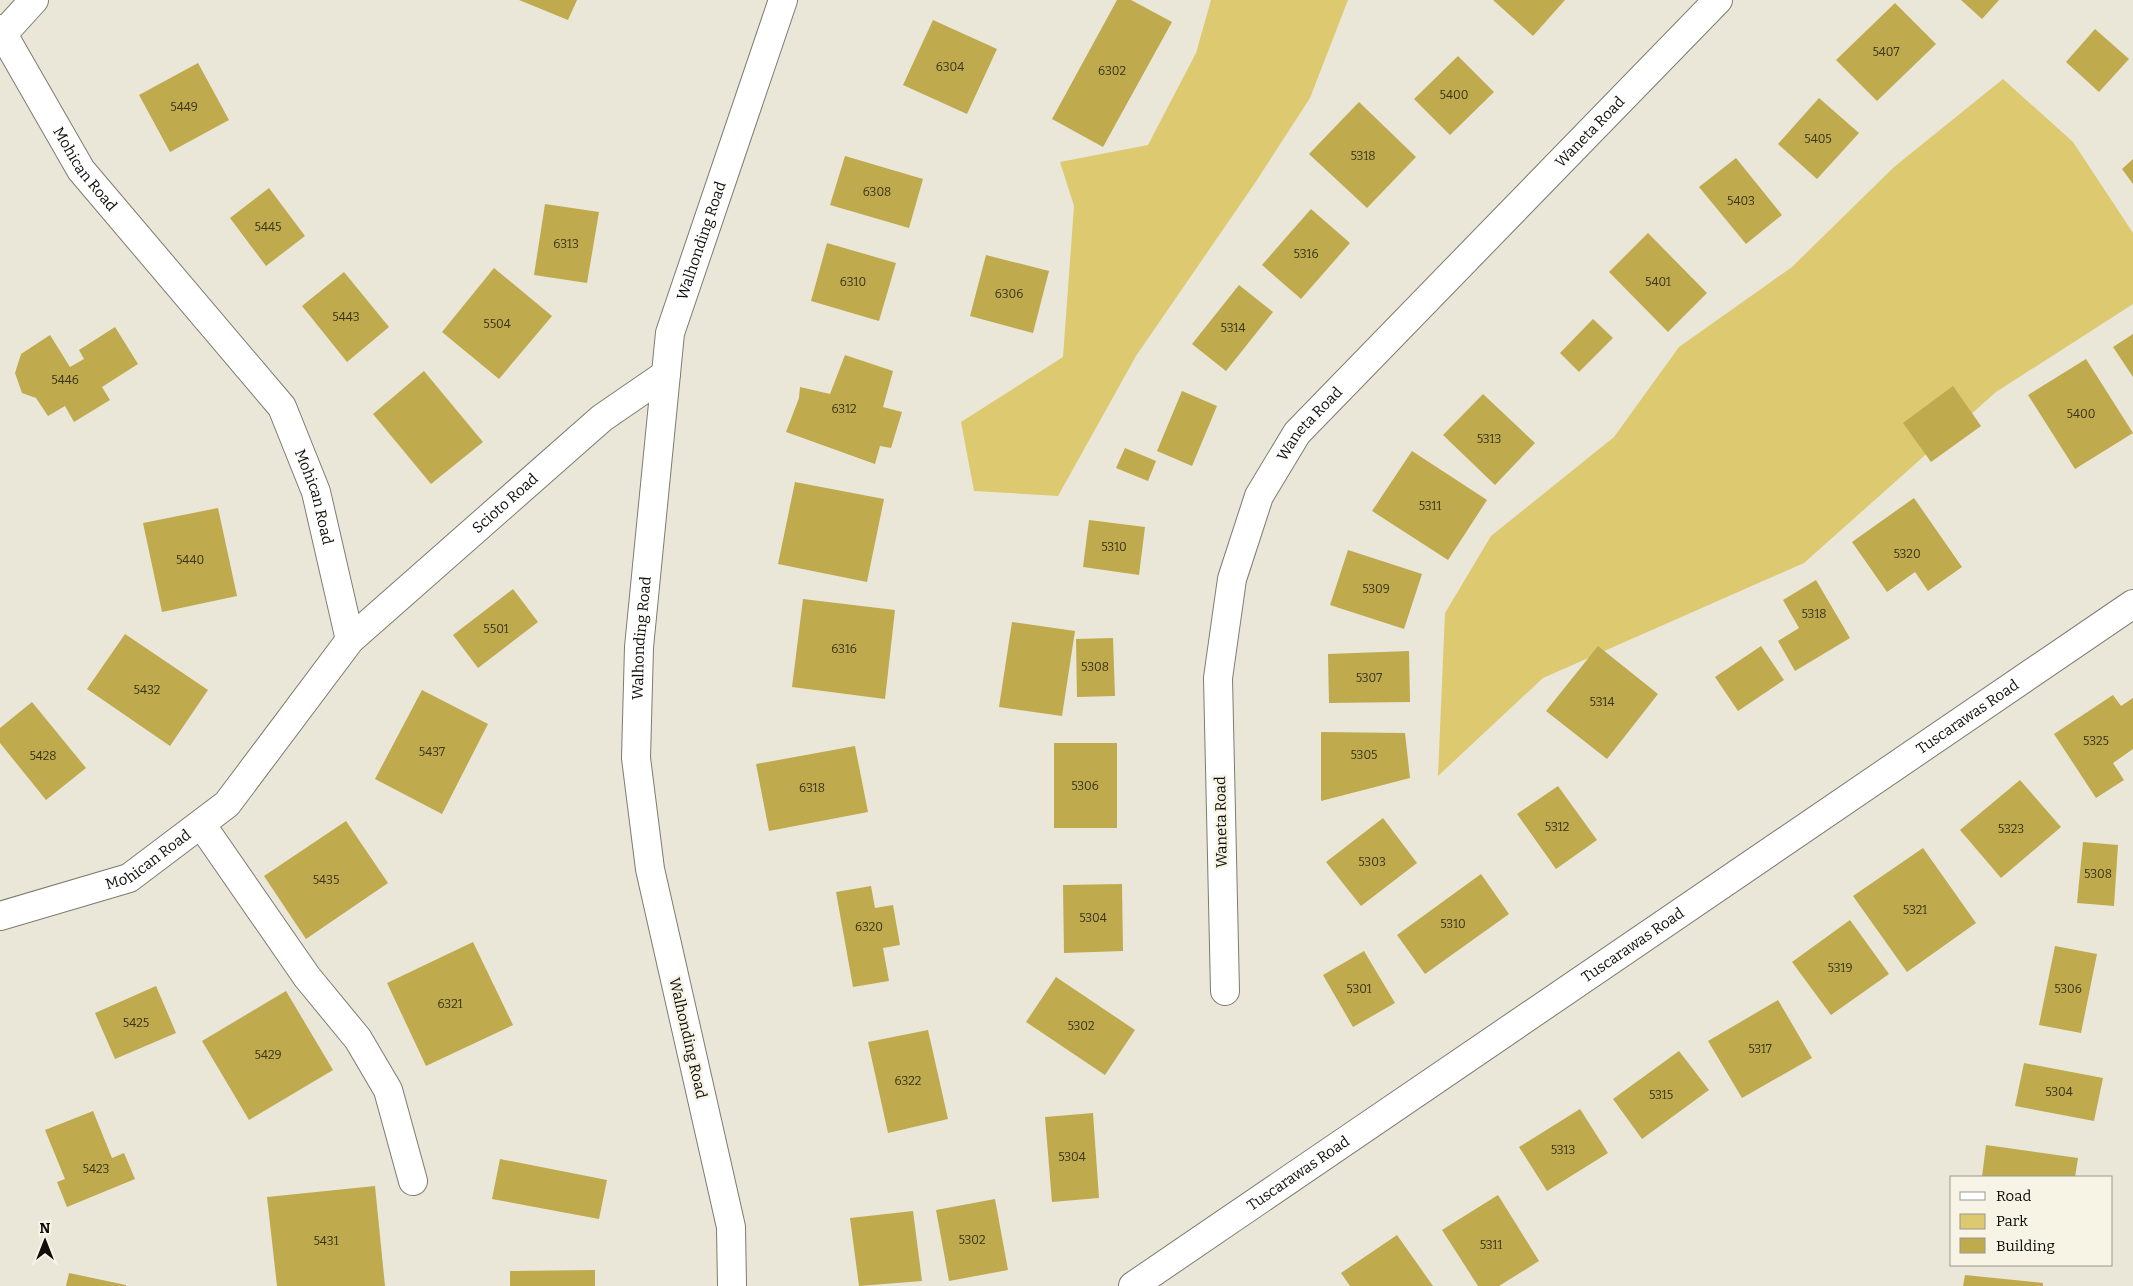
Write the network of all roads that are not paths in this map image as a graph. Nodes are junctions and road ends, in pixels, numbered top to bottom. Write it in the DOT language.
graph roads {
  1 [pos="34,0"];
  2 [pos="783,0"];
  3 [pos="1718,0"];
  4 [pos="1,31"];
  5 [pos="666,374"];
  6 [pos="2133,604"];
  7 [pos="350,640"];
  8 [pos="201,824"];
  9 [pos="0,916"];
  10 [pos="1225,991"];
  11 [pos="413,1181"];
  12 [pos="732,1286"];
  13 [pos="1133,1286"];
  1 -- 4 [label="street, Mohican Road"];
  2 -- 5 [label="street, Walhonding Road"];
  3 -- 10 [label="street, Waneta Road"];
  4 -- 7 [label="street, Mohican Road"];
  5 -- 7 [label="street, Scioto Road"];
  5 -- 12 [label="street, Walhonding Road"];
  6 -- 13 [label="street, Tuscarawas Road"];
  7 -- 8 [label="street, Mohican Road"];
  8 -- 9 [label="street, Mohican Road"];
  8 -- 11 [label="street"];
}
